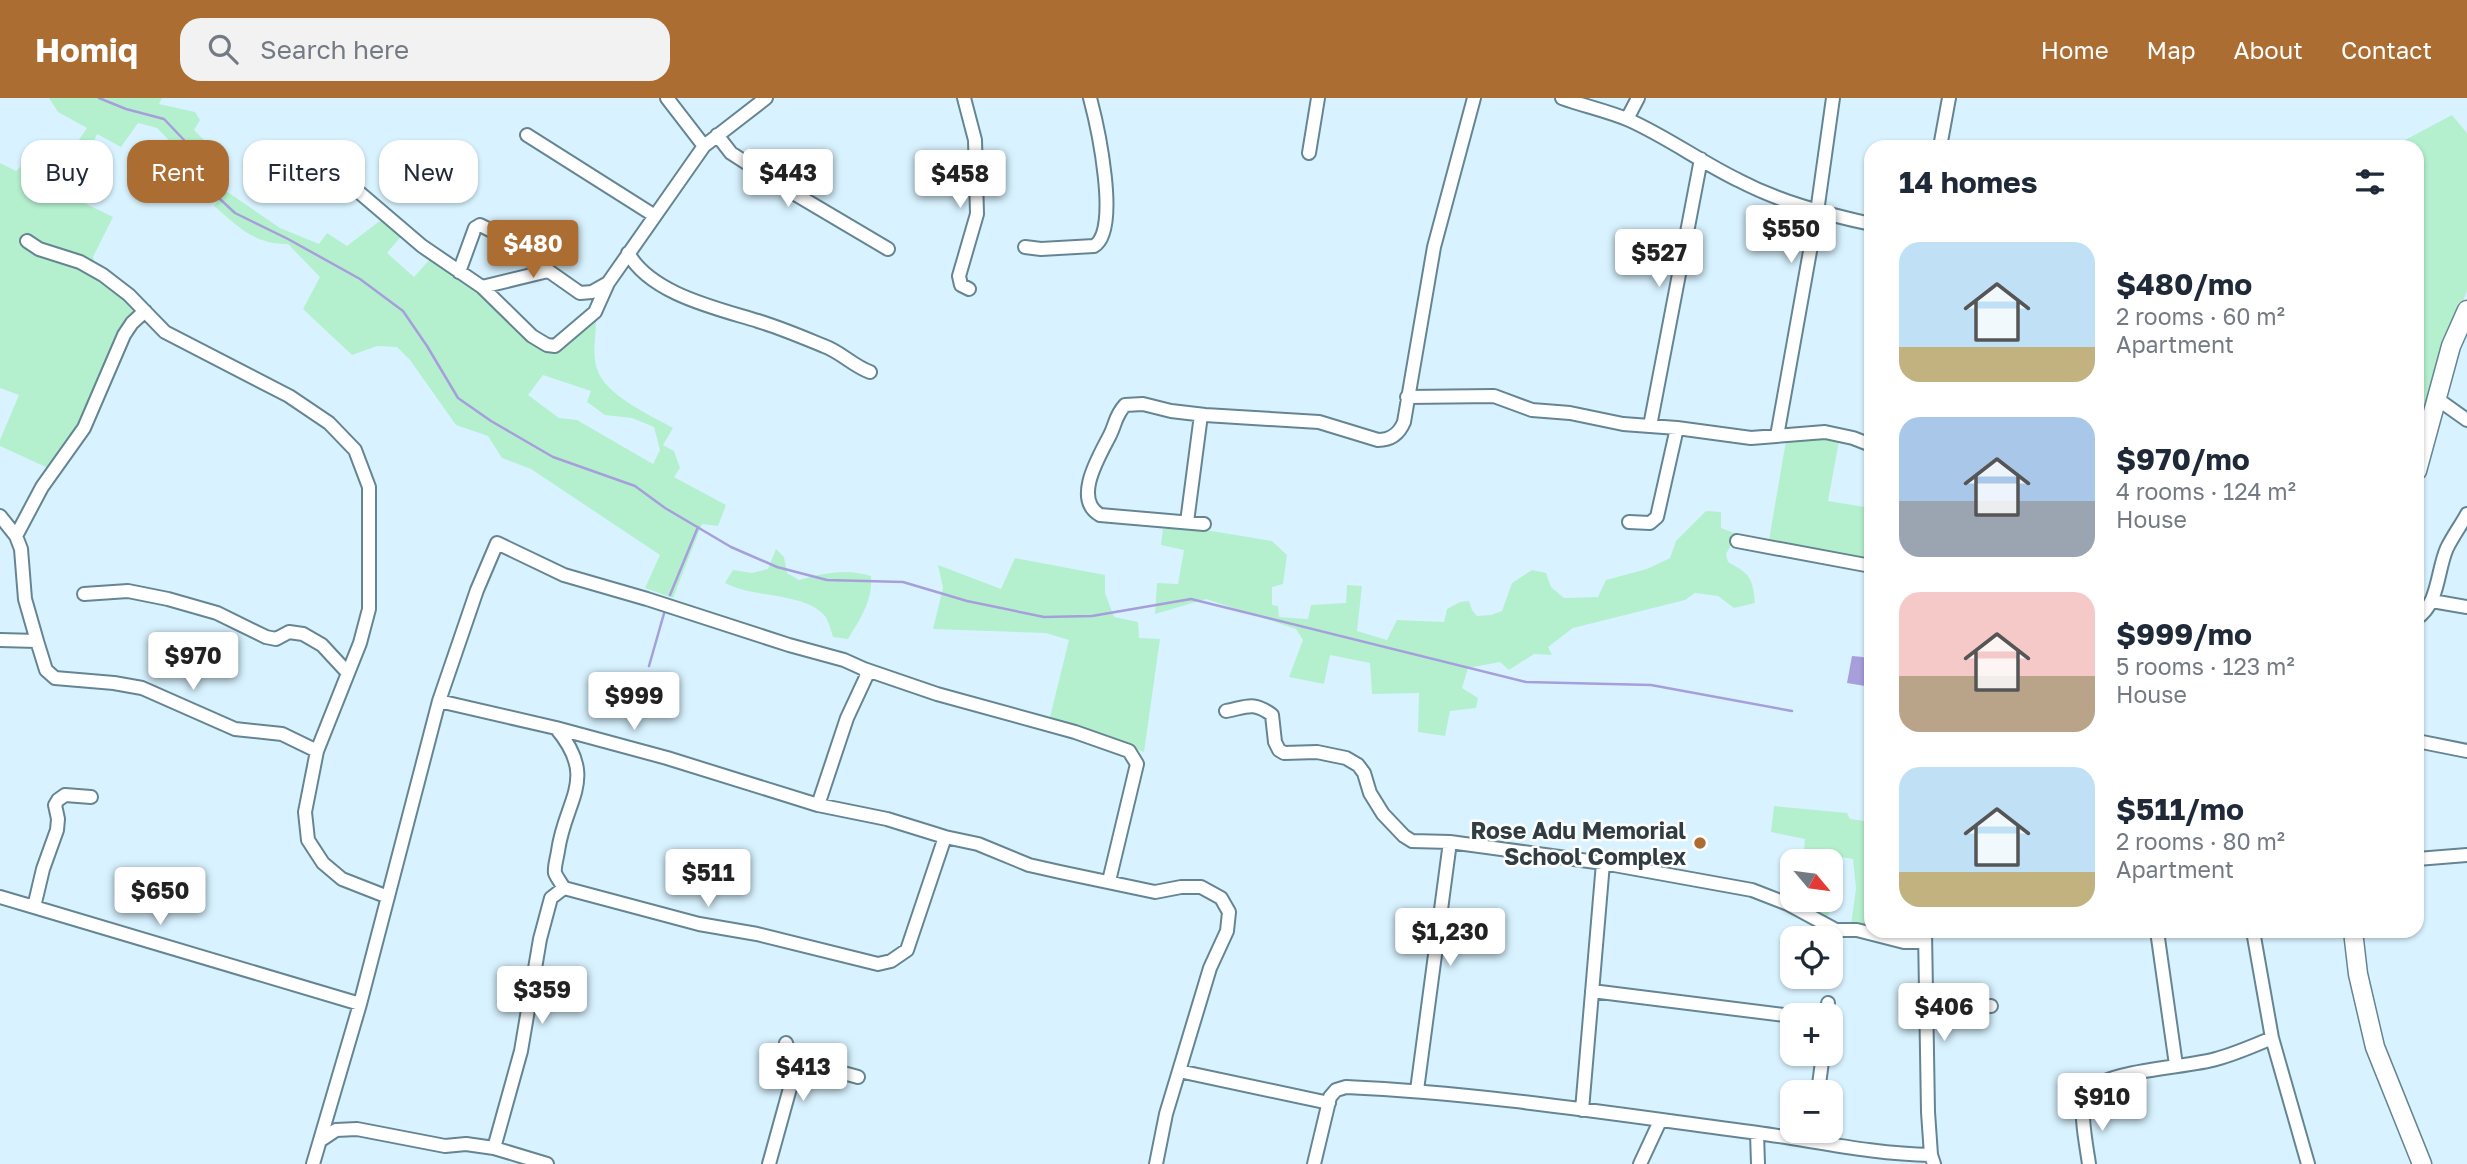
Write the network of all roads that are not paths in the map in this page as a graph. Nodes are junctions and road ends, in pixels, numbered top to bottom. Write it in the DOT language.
graph roads {
  1 [pos="667,98"];
  2 [pos="766,98"];
  3 [pos="964,98"];
  4 [pos="1090,98"];
  5 [pos="1318,98"];
  6 [pos="1475,98"];
  7 [pos="1562,98"];
  8 [pos="1638,98"];
  9 [pos="1833,98"];
  10 [pos="1949,98"];
  11 [pos="1627,119"];
  12 [pos="527,135"];
  13 [pos="717,135"];
  14 [pos="1941,140"];
  15 [pos="704,146"];
  16 [pos="1308,153"];
  17 [pos="1701,159"];
  18 [pos="365,197"];
  19 [pos="1817,212"];
  20 [pos="655,215"];
  21 [pos="1864,222"];
  22 [pos="27,241"];
  23 [pos="1025,247"];
  24 [pos="888,249"];
  25 [pos="628,253"];
  26 [pos="548,271"];
  27 [pos="459,272"];
  28 [pos="608,284"];
  29 [pos="482,287"];
  30 [pos="970,289"];
  31 [pos="145,310"];
  32 [pos="2466,313"];
  33 [pos="870,372"];
  34 [pos="1407,397"];
  35 [pos="2436,398"];
  36 [pos="1201,415"];
  37 [pos="2467,420"];
  38 [pos="2424,422"];
  39 [pos="1650,426"];
  40 [pos="1677,428"];
  41 [pos="1777,436"];
  42 [pos="1864,442"];
  43 [pos="2467,514"];
  44 [pos="0,516"];
  45 [pos="1187,522"];
  46 [pos="1629,522"];
  47 [pos="1204,524"];
  48 [pos="16,536"];
  49 [pos="1737,541"];
  50 [pos="1864,565"];
  51 [pos="84,594"];
  52 [pos="2432,601"];
  53 [pos="2467,607"];
  54 [pos="2424,613"];
  55 [pos="0,640"];
  56 [pos="37,641"];
  57 [pos="864,669"];
  58 [pos="347,672"];
  59 [pos="439,701"];
  60 [pos="1226,711"];
  61 [pos="555,727"];
  62 [pos="2424,742"];
  63 [pos="317,751"];
  64 [pos="2467,751"];
  65 [pos="91,797"];
  66 [pos="818,805"];
  67 [pos="945,837"];
  68 [pos="1450,842"];
  69 [pos="2467,855"];
  70 [pos="2424,858"];
  71 [pos="1603,863"];
  72 [pos="1109,881"];
  73 [pos="564,888"];
  74 [pos="0,897"];
  75 [pos="388,897"];
  76 [pos="34,907"];
  77 [pos="1864,932"];
  78 [pos="1888,938"];
  79 [pos="1918,938"];
  80 [pos="1925,938"];
  81 [pos="2158,938"];
  82 [pos="2254,938"];
  83 [pos="2354,938"];
  84 [pos="1592,991"];
  85 [pos="360,1004"];
  86 [pos="1991,1006"];
  87 [pos="1927,1010"];
  88 [pos="1780,1014"];
  89 [pos="2272,1038"];
  90 [pos="786,1043"];
  91 [pos="2176,1065"];
  92 [pos="795,1070"];
  93 [pos="1179,1071"];
  94 [pos="858,1077"];
  95 [pos="1417,1090"];
  96 [pos="1328,1103"];
  97 [pos="1582,1110"];
  98 [pos="1660,1121"];
  99 [pos="1757,1133"];
  100 [pos="1780,1134"];
  101 [pos="321,1140"];
  102 [pos="1838,1143"];
  103 [pos="494,1148"];
  104 [pos="1932,1160"];
  105 [pos="313,1164"];
  106 [pos="547,1164"];
  107 [pos="769,1164"];
  108 [pos="1156,1164"];
  109 [pos="1314,1164"];
  110 [pos="1640,1164"];
  111 [pos="1758,1164"];
  112 [pos="2089,1164"];
  113 [pos="2308,1164"];
  114 [pos="2422,1164"];
  1 -- 15 [label="street"];
  2 -- 13 [label="street"];
  3 -- 30 [label="street"];
  4 -- 23 [label="street"];
  5 -- 16 [label="street"];
  6 -- 34 [label="street"];
  7 -- 11 [label="street"];
  8 -- 11 [label="street"];
  9 -- 19 [label="street"];
  10 -- 14 [label="street"];
  11 -- 17 [label="street"];
  12 -- 20 [label="street"];
  13 -- 15 [label="street"];
  13 -- 24 [label="street"];
  15 -- 20 [label="street"];
  17 -- 19 [label="street"];
  17 -- 39 [label="street"];
  18 -- 27 [label="street"];
  19 -- 21 [label="street"];
  19 -- 41 [label="street"];
  20 -- 25 [label="street"];
  22 -- 31 [label="street"];
  25 -- 28 [label="street"];
  25 -- 33 [label="street"];
  26 -- 27 [label="street"];
  26 -- 28 [label="street"];
  26 -- 29 [label="street"];
  27 -- 29 [label="street"];
  28 -- 29 [label="street"];
  31 -- 48 [label="street"];
  31 -- 58 [label="street"];
  32 -- 35 [label="street"];
  34 -- 36 [label="street"];
  34 -- 39 [label="street"];
  35 -- 37 [label="street"];
  35 -- 38 [label="street"];
  36 -- 45 [label="street"];
  36 -- 45 [label="street"];
  39 -- 40 [label="street"];
  40 -- 41 [label="street"];
  40 -- 46 [label="street"];
  41 -- 42 [label="street"];
  43 -- 52 [label="street"];
  44 -- 48 [label="street"];
  45 -- 47 [label="street"];
  48 -- 56 [label="street"];
  49 -- 50 [label="street"];
  51 -- 58 [label="street"];
  52 -- 53 [label="street"];
  52 -- 54 [label="street"];
  55 -- 56 [label="street"];
  56 -- 63 [label="street"];
  57 -- 59 [label="street"];
  57 -- 66 [label="street"];
  57 -- 72 [label="street"];
  58 -- 63 [label="street"];
  59 -- 61 [label="street"];
  59 -- 75 [label="street"];
  60 -- 68 [label="street"];
  61 -- 66 [label="street"];
  61 -- 73 [label="street"];
  62 -- 64 [label="street"];
  63 -- 75 [label="street"];
  65 -- 76 [label="street"];
  66 -- 67 [label="street"];
  67 -- 72 [label="street"];
  67 -- 73 [label="street"];
  68 -- 71 [label="street"];
  68 -- 95 [label="street"];
  69 -- 70 [label="street"];
  71 -- 77 [label="street"];
  71 -- 84 [label="street"];
  72 -- 93 [label="street"];
  73 -- 103 [label="street"];
  74 -- 76 [label="street"];
  75 -- 85 [label="street"];
  76 -- 85 [label="street"];
  78 -- 79 [label="street"];
  80 -- 87 [label="street"];
  81 -- 91 [label="street"];
  82 -- 89 [label="street"];
  83 -- 114 [label="street"];
  84 -- 88 [label="street"];
  84 -- 97 [label="street"];
  85 -- 101 [label="street"];
  86 -- 87 [label="street"];
  87 -- 104 [label="street"];
  89 -- 91 [label="street"];
  89 -- 113 [label="street"];
  90 -- 92 [label="street"];
  91 -- 112 [label="street"];
  92 -- 94 [label="street"];
  92 -- 107 [label="street"];
  93 -- 96 [label="street"];
  93 -- 108 [label="street"];
  95 -- 96 [label="street"];
  95 -- 97 [label="street"];
  96 -- 109 [label="street"];
  97 -- 98 [label="street"];
  98 -- 99 [label="street"];
  98 -- 110 [label="street"];
  99 -- 100 [label="street"];
  99 -- 111 [label="street"];
  101 -- 103 [label="street"];
  101 -- 105 [label="street"];
  102 -- 104 [label="street"];
  103 -- 106 [label="street"];
}
